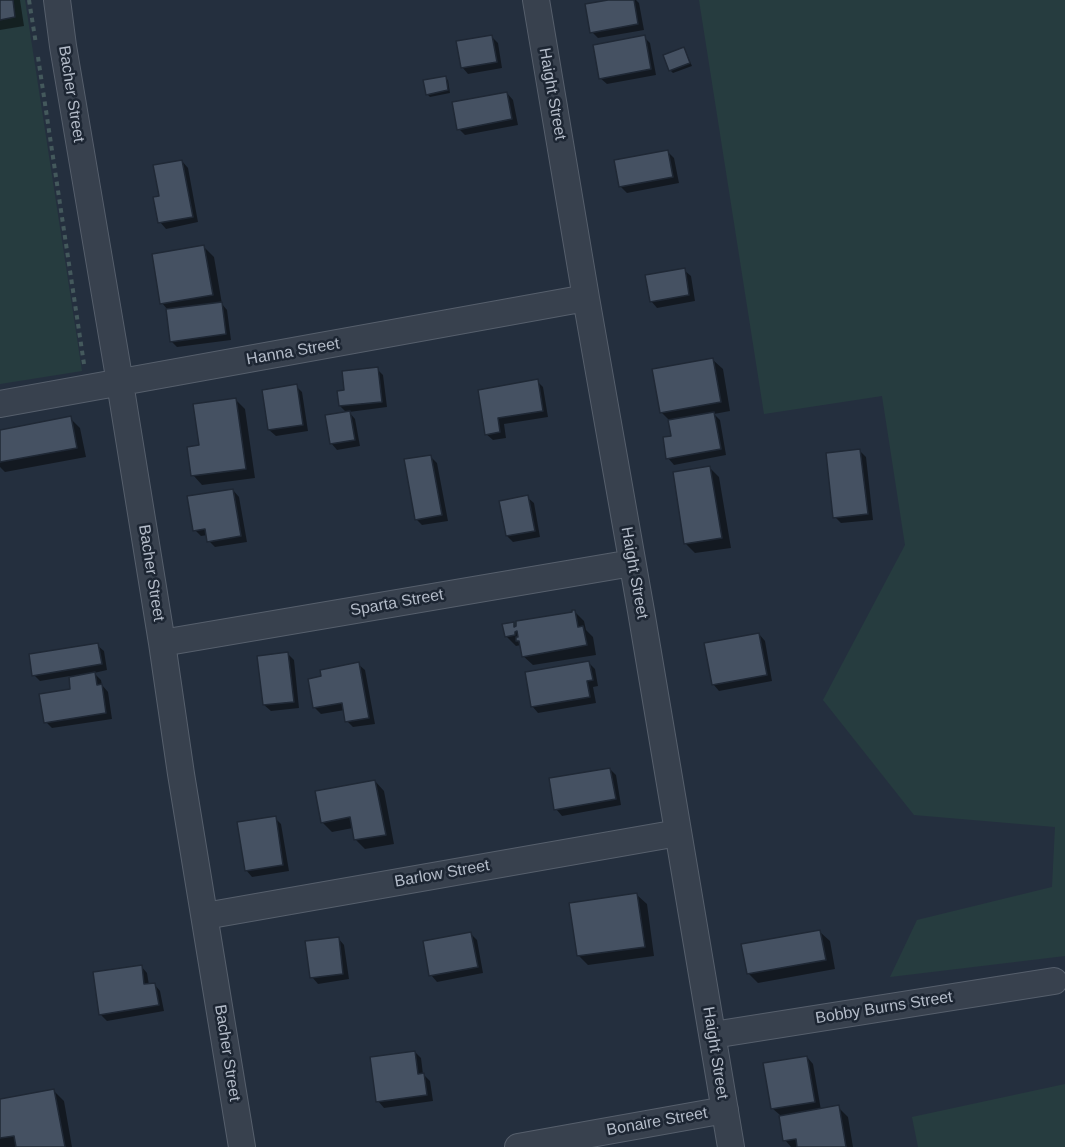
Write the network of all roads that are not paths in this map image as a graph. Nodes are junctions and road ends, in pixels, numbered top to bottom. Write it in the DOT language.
graph roads {
  1 [pos="57,0"];
  2 [pos="536,0"];
  3 [pos="586,298"];
  4 [pos="120,383"];
  5 [pos="0,404"];
  6 [pos="632,563"];
  7 [pos="162,643"];
  8 [pos="678,833"];
  9 [pos="206,916"];
  10 [pos="1054,981"];
  11 [pos="713,1035"];
  12 [pos="725,1110"];
  13 [pos="242,1147"];
  14 [pos="518,1147"];
  15 [pos="731,1147"];
  1 -- 4 [label="street, Bacher Street"];
  2 -- 3 [label="street, Haight Street"];
  3 -- 4 [label="street, Hanna Street"];
  3 -- 6 [label="street, Haight Street"];
  4 -- 5 [label="street, Hanna Street"];
  4 -- 7 [label="street, Bacher Street"];
  6 -- 7 [label="street, Sparta Street"];
  6 -- 8 [label="street, Haight Street"];
  7 -- 9 [label="street, Bacher Street"];
  8 -- 9 [label="street, Barlow Street"];
  8 -- 11 [label="street, Haight Street"];
  9 -- 13 [label="street, Bacher Street"];
  10 -- 11 [label="street, Bobby Burns Street"];
  11 -- 12 [label="street, Haight Street"];
  12 -- 14 [label="street, Bonaire Street"];
  12 -- 15 [label="street, Haight Street"];
}
